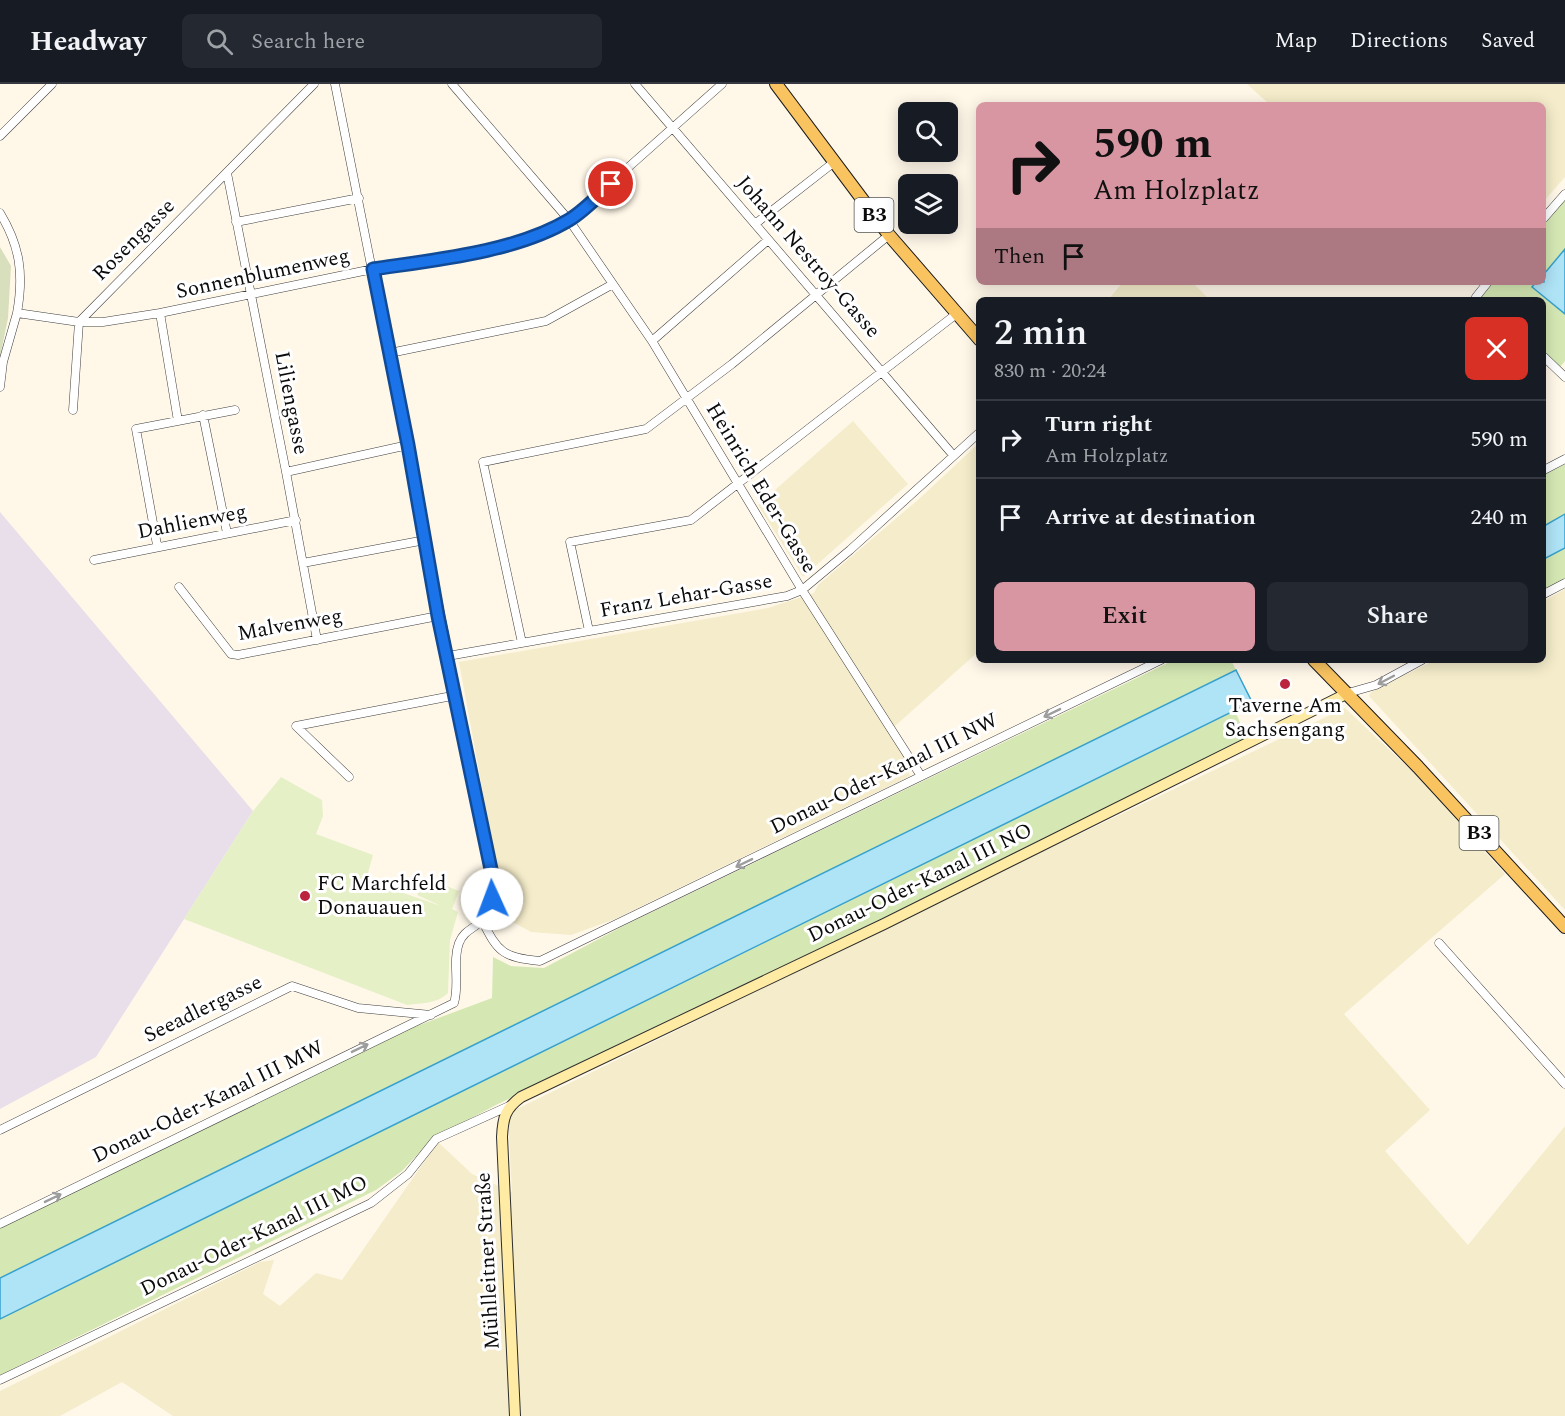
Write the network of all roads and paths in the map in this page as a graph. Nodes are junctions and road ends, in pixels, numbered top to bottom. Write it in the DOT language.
graph roads {
  1 [pos="52,84"];
  2 [pos="314,84"];
  3 [pos="335,84"];
  4 [pos="452,84"];
  5 [pos="635,84"];
  6 [pos="722,84"];
  7 [pos="776,84"];
  8 [pos="671,128"];
  9 [pos="0,136"];
  10 [pos="833,163"];
  11 [pos="226,173"];
  12 [pos="1565,194"];
  13 [pos="359,198"];
  14 [pos="0,213"];
  15 [pos="1546,216"];
  16 [pos="569,220"];
  17 [pos="236,222"];
  18 [pos="755,224"];
  19 [pos="889,235"];
  20 [pos="768,240"];
  21 [pos="373,269"];
  22 [pos="613,284"];
  23 [pos="817,293"];
  24 [pos="252,296"];
  25 [pos="16,313"];
  26 [pos="160,314"];
  27 [pos="955,315"];
  28 [pos="79,322"];
  29 [pos="976,336"];
  30 [pos="652,341"];
  31 [pos="390,353"];
  32 [pos="1546,358"];
  33 [pos="881,371"];
  34 [pos="1564,372"];
  35 [pos="0,387"];
  36 [pos="687,401"];
  37 [pos="73,410"];
  38 [pos="235,410"];
  39 [pos="203,416"];
  40 [pos="178,421"];
  41 [pos="976,435"];
  42 [pos="408,445"];
  43 [pos="953,454"];
  44 [pos="1565,459"];
  45 [pos="1546,469"];
  46 [pos="286,472"];
  47 [pos="738,485"];
  48 [pos="296,520"];
  49 [pos="227,533"];
  50 [pos="425,540"];
  51 [pos="157,545"];
  52 [pos="94,560"];
  53 [pos="303,563"];
  54 [pos="1565,583"];
  55 [pos="179,587"];
  56 [pos="802,590"];
  57 [pos="1546,593"];
  58 [pos="438,616"];
  59 [pos="589,631"];
  60 [pos="316,640"];
  61 [pos="522,643"];
  62 [pos="448,656"];
  63 [pos="1155,663"];
  64 [pos="1317,663"];
  65 [pos="1416,663"];
  66 [pos="1348,693"];
  67 [pos="457,695"];
  68 [pos="921,776"];
  69 [pos="349,777"];
  70 [pos="482,920"];
  71 [pos="1565,927"];
  72 [pos="1439,943"];
  73 [pos="433,1016"];
  74 [pos="1565,1084"];
  75 [pos="509,1106"];
  76 [pos="0,1130"];
  77 [pos="0,1224"];
  78 [pos="0,1380"];
  79 [pos="515,1416"];
  1 -- 9 [label="street"];
  2 -- 11 [label="street, Rosengasse"];
  3 -- 13 [label="street"];
  4 -- 16 [label="street, Heinrich Eder-Gasse"];
  5 -- 8 [label="street, Johann Nestroy-Gasse"];
  6 -- 8 [label="street, Sonnenblumenweg"];
  7 -- 10 [label="main road, B3"];
  8 -- 16 [label="street, Sonnenblumenweg"];
  8 -- 18 [label="street, Johann Nestroy-Gasse"];
  10 -- 18 [label="street"];
  10 -- 19 [label="main road, B3"];
  11 -- 17 [label="street, Liliengasse"];
  11 -- 28 [label="street, Rosengasse"];
  12 -- 15 [label="street"];
  13 -- 17 [label="street"];
  13 -- 21 [label="street"];
  14 -- 25 [label="street"];
  16 -- 21 [label="street, Sonnenblumenweg"];
  16 -- 22 [label="street, Heinrich Eder-Gasse"];
  17 -- 24 [label="street, Liliengasse"];
  18 -- 20 [label="street, Johann Nestroy-Gasse"];
  19 -- 23 [label="street"];
  19 -- 27 [label="main road, B3"];
  20 -- 23 [label="street, Johann Nestroy-Gasse"];
  20 -- 30 [label="street"];
  21 -- 24 [label="street, Sonnenblumenweg"];
  21 -- 31 [label="street"];
  22 -- 30 [label="street, Heinrich Eder-Gasse"];
  22 -- 31 [label="street"];
  23 -- 33 [label="street, Johann Nestroy-Gasse"];
  23 -- 36 [label="street"];
  24 -- 26 [label="street, Sonnenblumenweg"];
  24 -- 46 [label="street, Liliengasse"];
  25 -- 28 [label="street"];
  25 -- 35 [label="street"];
  26 -- 28 [label="street, Sonnenblumenweg"];
  26 -- 40 [label="street"];
  27 -- 29 [label="main road, B3"];
  27 -- 33 [label="street"];
  28 -- 37 [label="street"];
  30 -- 36 [label="street, Heinrich Eder-Gasse"];
  31 -- 42 [label="street"];
  32 -- 34 [label="street"];
  33 -- 43 [label="street, Johann Nestroy-Gasse"];
  33 -- 47 [label="street"];
  36 -- 47 [label="street, Heinrich Eder-Gasse"];
  36 -- 61 [label="street"];
  38 -- 39 [label="street"];
  39 -- 40 [label="street"];
  39 -- 49 [label="street"];
  40 -- 51 [label="street"];
  41 -- 43 [label="street, Franz Lehar-Gasse"];
  42 -- 46 [label="street"];
  42 -- 50 [label="street"];
  43 -- 56 [label="street, Franz Lehar-Gasse"];
  44 -- 45 [label="street"];
  46 -- 48 [label="street, Liliengasse"];
  47 -- 56 [label="street, Heinrich Eder-Gasse"];
  47 -- 59 [label="street"];
  48 -- 49 [label="street, Dahlienweg"];
  48 -- 53 [label="street, Liliengasse"];
  49 -- 51 [label="street, Dahlienweg"];
  50 -- 53 [label="street"];
  50 -- 58 [label="street"];
  51 -- 52 [label="street, Dahlienweg"];
  53 -- 60 [label="street, Liliengasse"];
  54 -- 57 [label="street"];
  55 -- 60 [label="street, Malvenweg"];
  56 -- 59 [label="street, Franz Lehar-Gasse"];
  56 -- 68 [label="street, Heinrich Eder-Gasse"];
  58 -- 60 [label="street, Malvenweg"];
  58 -- 62 [label="street"];
  59 -- 61 [label="street, Franz Lehar-Gasse"];
  61 -- 62 [label="street, Franz Lehar-Gasse"];
  62 -- 67 [label="street"];
  63 -- 68 [label="street, Donau-Oder-Kanal III NW, one-way"];
  64 -- 66 [label="main road, B3"];
  65 -- 66 [label="street, one-way"];
  66 -- 71 [label="main road, B3"];
  66 -- 75 [label="street, Donau-Oder-Kanal III NO"];
  67 -- 69 [label="street"];
  67 -- 70 [label="street"];
  68 -- 70 [label="street, Donau-Oder-Kanal III NW, one-way"];
  70 -- 73 [label="street"];
  72 -- 74 [label="street"];
  73 -- 76 [label="street, Seeadlergasse"];
  77 -- 73 [label="street, Donau-Oder-Kanal III MW, one-way"];
  75 -- 78 [label="street, Donau-Oder-Kanal III MO"];
  75 -- 79 [label="street, Mühlleitner Straße"];
}
